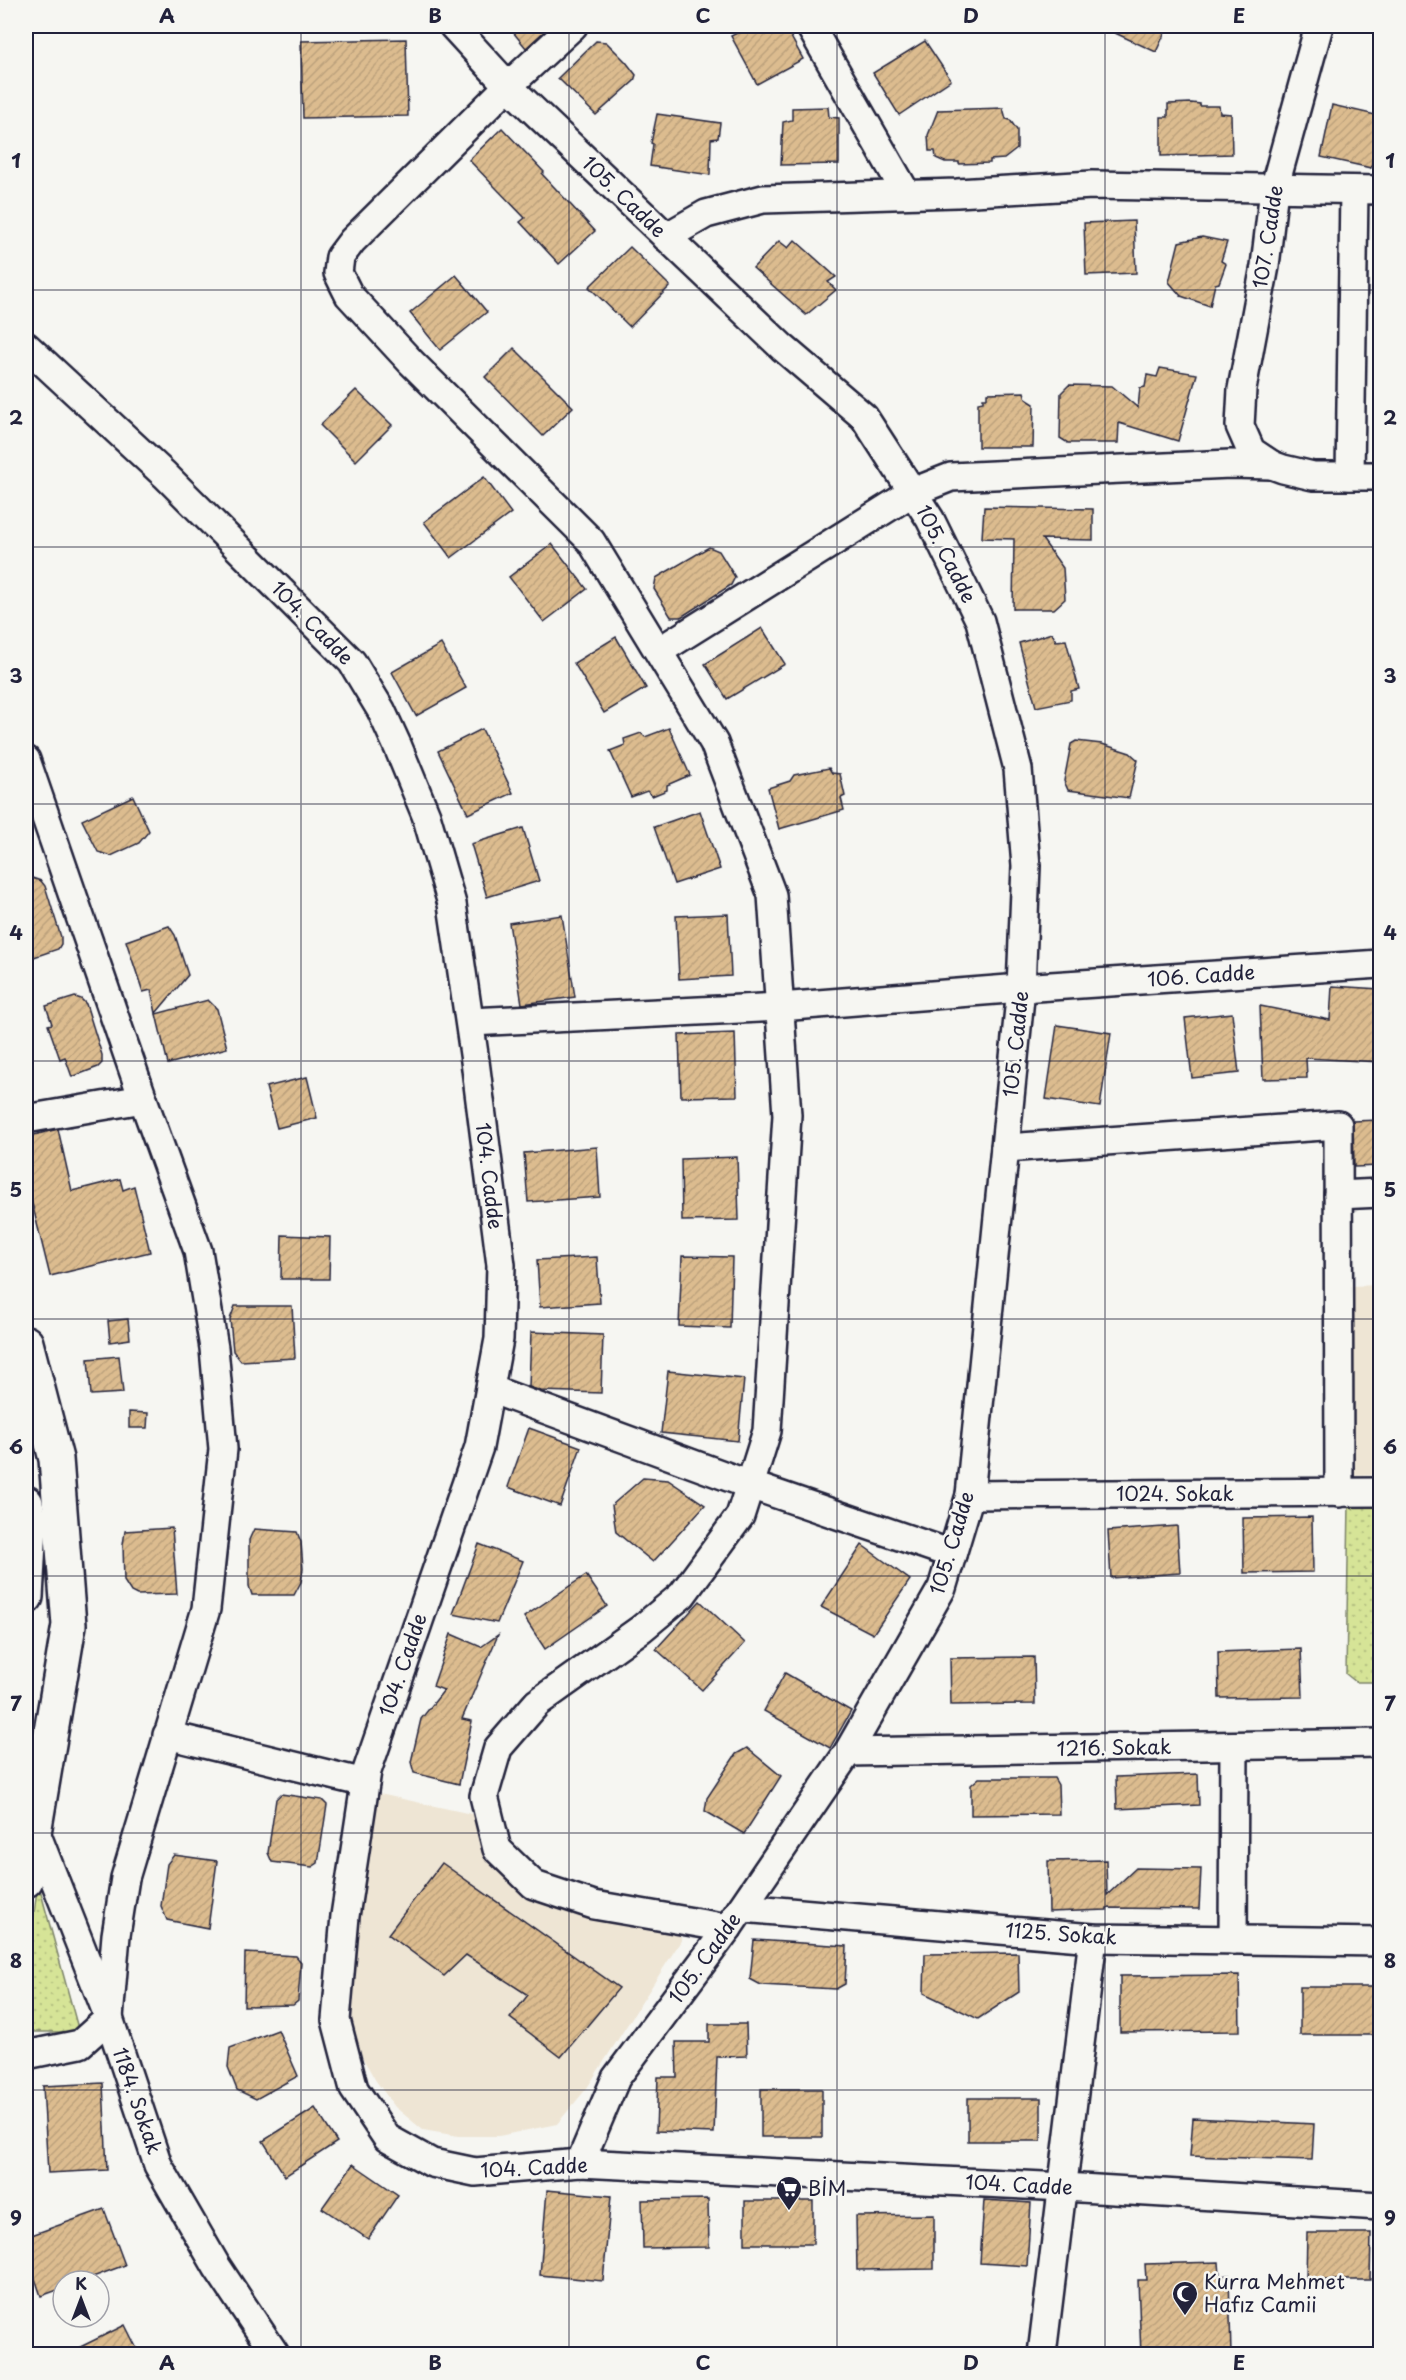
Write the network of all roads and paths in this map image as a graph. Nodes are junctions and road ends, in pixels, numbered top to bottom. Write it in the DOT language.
graph roads {
  1 [pos="453,26"];
  2 [pos="573,26"];
  3 [pos="810,26"];
  4 [pos="1319,26"];
  5 [pos="507,86"];
  6 [pos="1274,189"];
  7 [pos="1367,190"];
  8 [pos="906,193"];
  9 [pos="666,237"];
  10 [pos="26,346"];
  11 [pos="1262,458"];
  12 [pos="1350,476"];
  13 [pos="1380,476"];
  14 [pos="913,492"];
  15 [pos="658,651"];
  16 [pos="26,760"];
  17 [pos="1380,964"];
  18 [pos="1022,988"];
  19 [pos="780,1007"];
  20 [pos="470,1022"];
  21 [pos="143,1099"];
  22 [pos="26,1119"];
  23 [pos="1005,1148"];
  24 [pos="1380,1193"];
  25 [pos="1338,1195"];
  26 [pos="26,1343"];
  27 [pos="490,1389"];
  28 [pos="750,1485"];
  29 [pos="1380,1492"];
  30 [pos="1339,1493"];
  31 [pos="970,1495"];
  32 [pos="26,1503"];
  33 [pos="952,1554"];
  34 [pos="26,1597"];
  35 [pos="166,1735"];
  36 [pos="1380,1743"];
  37 [pos="1234,1746"];
  38 [pos="848,1752"];
  39 [pos="365,1783"];
  40 [pos="35,1830"];
  41 [pos="26,1880"];
  42 [pos="735,1918"];
  43 [pos="1093,1938"];
  44 [pos="1233,1940"];
  45 [pos="1380,1942"];
  46 [pos="109,2018"];
  47 [pos="26,2055"];
  48 [pos="580,2163"];
  49 [pos="1064,2187"];
  50 [pos="1380,2206"];
  51 [pos="275,2355"];
  52 [pos="1042,2355"];
  1 -- 5 [label="street, 105. Cadde"];
  2 -- 5 [label="street, 1125. Sokak"];
  3 -- 8 [label="street"];
  4 -- 6 [label="street, 107. Cadde"];
  5 -- 9 [label="street, 105. Cadde"];
  5 -- 15 [label="street, 1125. Sokak"];
  6 -- 7 [label="street"];
  6 -- 8 [label="street"];
  6 -- 11 [label="street, 107. Cadde"];
  7 -- 12 [label="street"];
  8 -- 9 [label="street"];
  9 -- 14 [label="street, 105. Cadde"];
  10 -- 20 [label="street, 104. Cadde"];
  11 -- 12 [label="street"];
  11 -- 14 [label="street"];
  12 -- 13 [label="street"];
  14 -- 15 [label="street"];
  14 -- 18 [label="street, 105. Cadde"];
  15 -- 19 [label="street, 1125. Sokak"];
  16 -- 21 [label="street"];
  17 -- 18 [label="street, 106. Cadde"];
  18 -- 19 [label="street, 106. Cadde"];
  18 -- 23 [label="street, 105. Cadde"];
  19 -- 20 [label="street, 106. Cadde"];
  19 -- 28 [label="street, 1125. Sokak"];
  20 -- 27 [label="street, 104. Cadde"];
  21 -- 22 [label="street"];
  21 -- 35 [label="street"];
  23 -- 25 [label="street"];
  23 -- 31 [label="street, 105. Cadde"];
  24 -- 25 [label="street"];
  25 -- 30 [label="street"];
  26 -- 40 [label="main road"];
  27 -- 28 [label="street"];
  27 -- 39 [label="street, 104. Cadde"];
  28 -- 33 [label="street"];
  28 -- 42 [label="street, 1125. Sokak"];
  29 -- 30 [label="street, 1024. Sokak"];
  30 -- 31 [label="street, 1024. Sokak"];
  31 -- 33 [label="street, 105. Cadde"];
  32 -- 34 [label="main road"];
  33 -- 38 [label="street, 105. Cadde"];
  35 -- 39 [label="street"];
  35 -- 46 [label="street"];
  36 -- 37 [label="street, 1216. Sokak"];
  37 -- 38 [label="street, 1216. Sokak"];
  37 -- 44 [label="street"];
  38 -- 42 [label="street, 105. Cadde"];
  39 -- 48 [label="street, 104. Cadde"];
  40 -- 41 [label="main road"];
  40 -- 46 [label="street, 1184. Sokak"];
  42 -- 43 [label="street, 1125. Sokak"];
  42 -- 48 [label="street, 105. Cadde"];
  43 -- 44 [label="street, 1125. Sokak"];
  43 -- 49 [label="street"];
  44 -- 45 [label="street, 1125. Sokak"];
  46 -- 47 [label="street"];
  46 -- 51 [label="street, 1184. Sokak"];
  48 -- 49 [label="street, 104. Cadde"];
  49 -- 50 [label="street, 104. Cadde"];
  49 -- 52 [label="street"];
}
